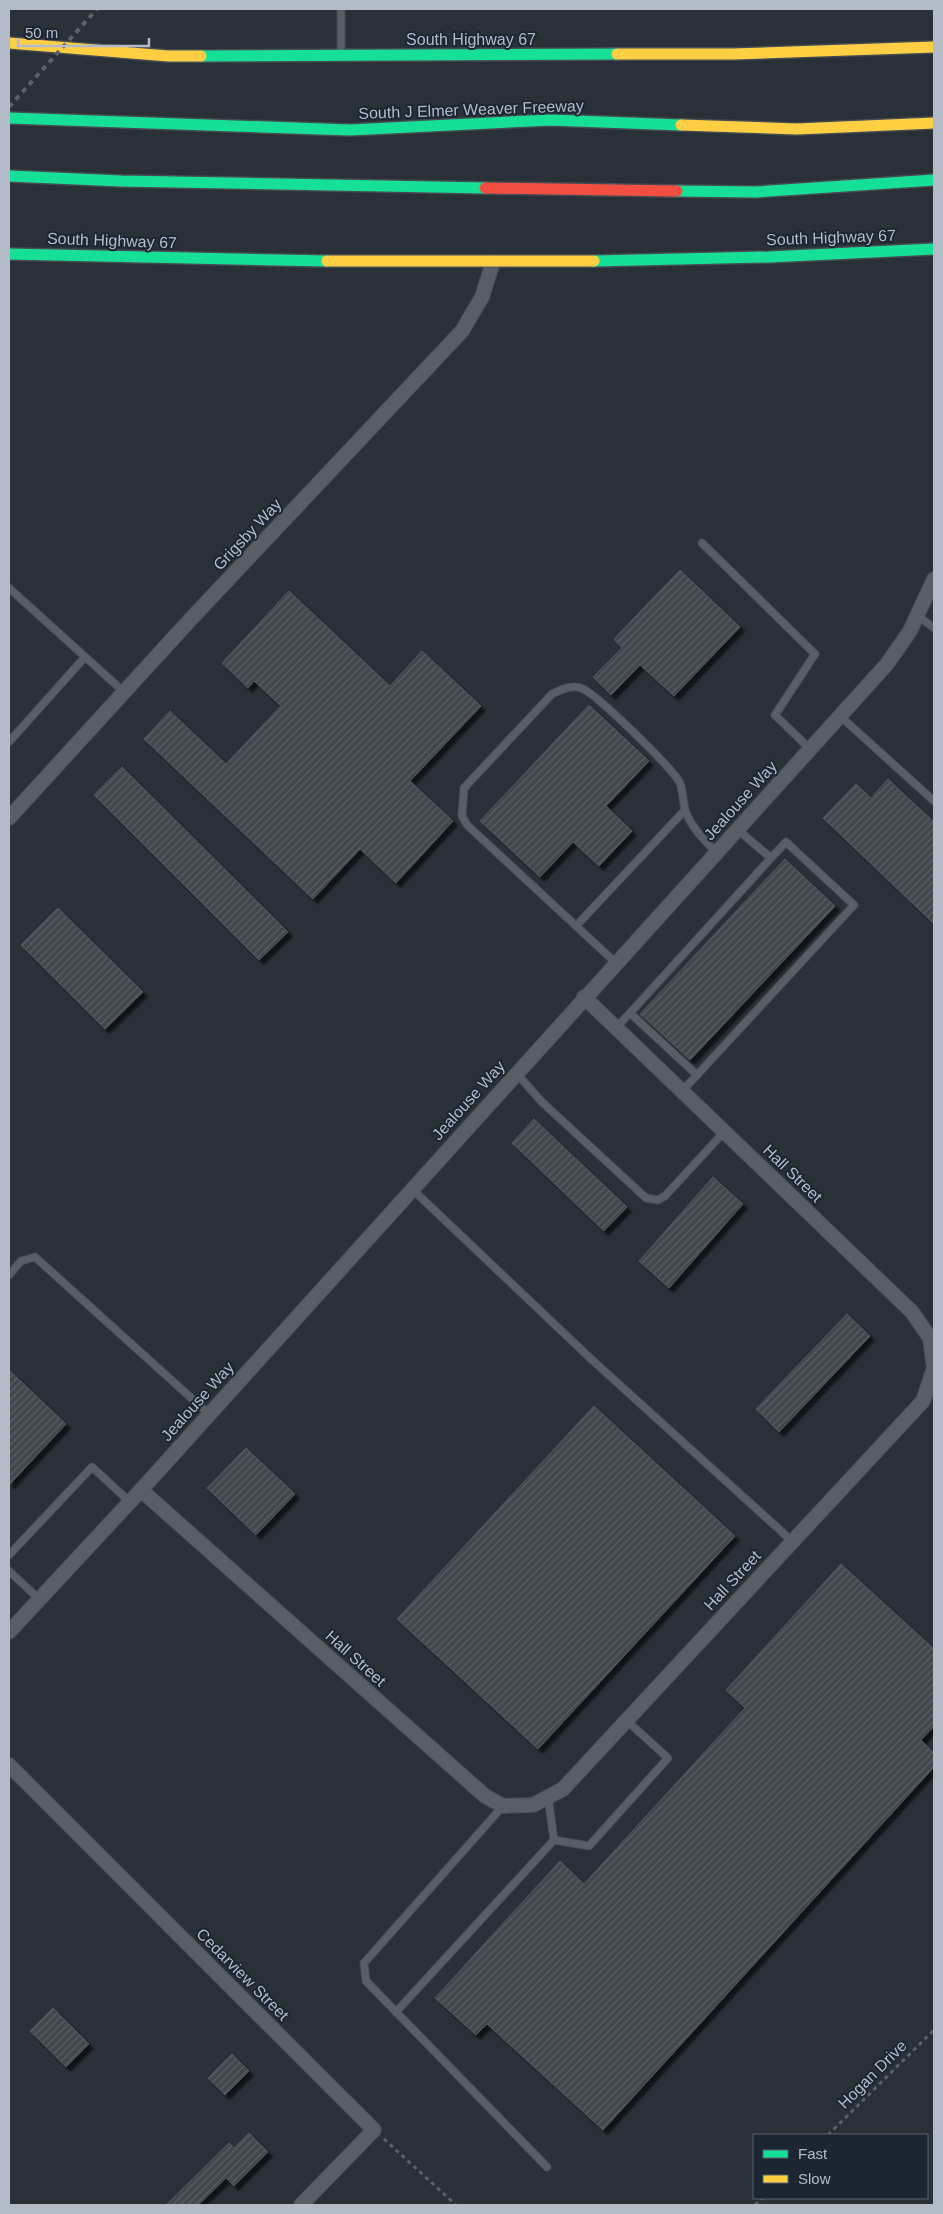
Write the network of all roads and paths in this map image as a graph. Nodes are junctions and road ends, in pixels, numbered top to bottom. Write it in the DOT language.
graph roads {
  1 [pos="341,9"];
  2 [pos="9,43"];
  3 [pos="934,47"];
  4 [pos="341,56"];
  5 [pos="29,107"];
  6 [pos="9,118"];
  7 [pos="77,121"];
  8 [pos="934,123"];
  9 [pos="9,176"];
  10 [pos="934,180"];
  11 [pos="934,253"];
  12 [pos="9,254"];
  13 [pos="493,262"];
  14 [pos="702,543"];
  15 [pos="934,579"];
  16 [pos="9,588"];
  17 [pos="918,616"];
  18 [pos="934,628"];
  19 [pos="85,657"];
  20 [pos="124,692"];
  21 [pos="840,716"];
  22 [pos="9,742"];
  23 [pos="810,749"];
  24 [pos="934,801"];
  25 [pos="686,810"];
  26 [pos="9,818"];
  27 [pos="738,830"];
  28 [pos="717,852"];
  29 [pos="771,858"];
  30 [pos="576,926"];
  31 [pos="616,963"];
  32 [pos="584,998"];
  33 [pos="630,1013"];
  34 [pos="616,1028"];
  35 [pos="516,1074"];
  36 [pos="697,1075"];
  37 [pos="682,1091"];
  38 [pos="724,1132"];
  39 [pos="412,1189"];
  40 [pos="9,1275"];
  41 [pos="210,1414"];
  42 [pos="141,1490"];
  43 [pos="130,1502"];
  44 [pos="792,1542"];
  45 [pos="9,1555"];
  46 [pos="9,1571"];
  47 [pos="39,1599"];
  48 [pos="9,1632"];
  49 [pos="626,1720"];
  50 [pos="9,1764"];
  51 [pos="548,1797"];
  52 [pos="502,1806"];
  53 [pos="554,1840"];
  54 [pos="396,2012"];
  55 [pos="934,2030"];
  56 [pos="374,2130"];
  57 [pos="829,2134"];
  58 [pos="547,2167"];
  59 [pos="301,2205"];
  60 [pos="456,2205"];
  1 -- 4 [label="lane"];
  2 -- 4 [label="main road, South Highway 67"];
  3 -- 4 [label="main road, South Highway 67"];
  5 -- 7 [label="main road"];
  6 -- 7 [label="main road, South J Elmer Weaver Freeway"];
  7 -- 8 [label="main road, South J Elmer Weaver Freeway"];
  9 -- 10 [label="main road"];
  11 -- 13 [label="main road, South Highway 67"];
  12 -- 13 [label="main road, South Highway 67"];
  13 -- 20 [label="street, Grigsby Way"];
  14 -- 23 [label="lane"];
  15 -- 17 [label="street, Jealouse Way"];
  16 -- 19 [label="lane"];
  17 -- 18 [label="lane"];
  17 -- 21 [label="street, Jealouse Way"];
  19 -- 20 [label="lane"];
  19 -- 22 [label="lane"];
  20 -- 26 [label="street, Grigsby Way"];
  21 -- 23 [label="street, Jealouse Way"];
  21 -- 24 [label="lane"];
  23 -- 27 [label="street, Jealouse Way"];
  25 -- 28 [label="lane"];
  25 -- 30 [label="lane"];
  25 -- 30 [label="lane"];
  27 -- 28 [label="street, Jealouse Way"];
  27 -- 29 [label="lane"];
  28 -- 31 [label="street, Jealouse Way"];
  29 -- 33 [label="lane"];
  29 -- 36 [label="lane"];
  30 -- 31 [label="lane"];
  31 -- 32 [label="street, Jealouse Way"];
  32 -- 34 [label="street, Hall Street"];
  32 -- 35 [label="street, Jealouse Way"];
  33 -- 34 [label="lane"];
  33 -- 36 [label="lane"];
  34 -- 37 [label="street, Hall Street"];
  35 -- 38 [label="lane"];
  35 -- 39 [label="street, Jealouse Way"];
  36 -- 37 [label="lane"];
  37 -- 38 [label="street, Hall Street"];
  38 -- 44 [label="street, Hall Street"];
  39 -- 41 [label="street, Jealouse Way"];
  39 -- 44 [label="lane"];
  40 -- 41 [label="lane"];
  41 -- 42 [label="street, Jealouse Way"];
  42 -- 43 [label="street, Jealouse Way"];
  42 -- 52 [label="street, Hall Street"];
  43 -- 45 [label="lane"];
  43 -- 47 [label="street, Jealouse Way"];
  44 -- 49 [label="street, Hall Street"];
  46 -- 47 [label="lane"];
  47 -- 48 [label="street, Jealouse Way"];
  49 -- 51 [label="street, Hall Street"];
  49 -- 53 [label="lane"];
  50 -- 56 [label="street, Cedarview Street"];
  51 -- 52 [label="street, Hall Street"];
  51 -- 53 [label="lane"];
  52 -- 54 [label="lane"];
  53 -- 54 [label="lane"];
  54 -- 58 [label="lane"];
  55 -- 57 [label="path, Hogan Drive"];
  56 -- 59 [label="street"];
  56 -- 60 [label="path"];
}
